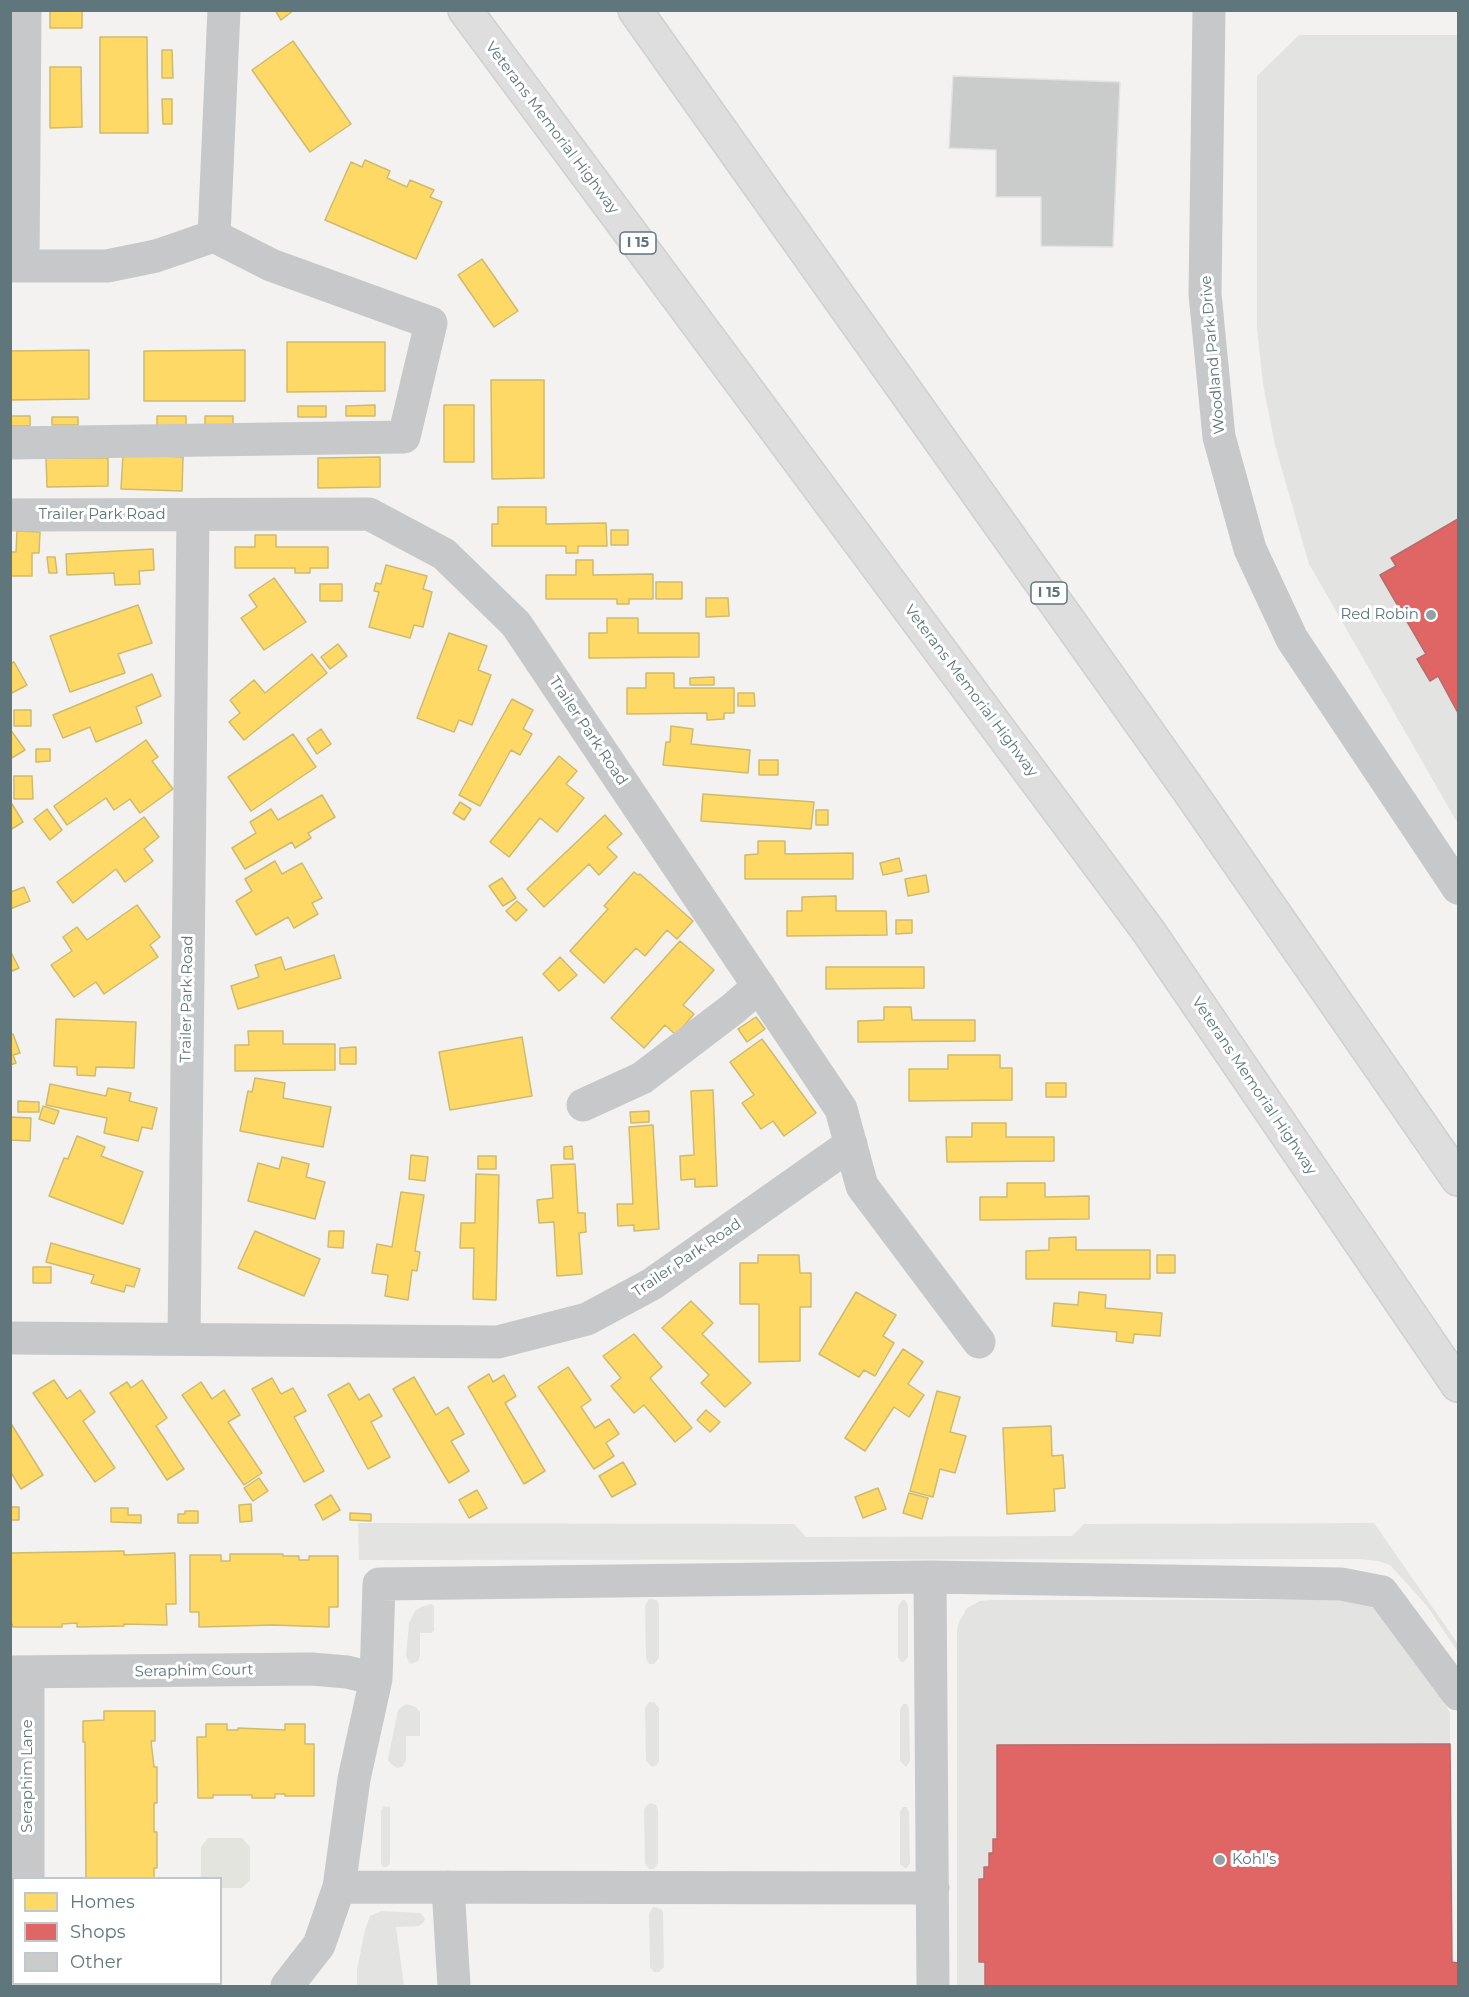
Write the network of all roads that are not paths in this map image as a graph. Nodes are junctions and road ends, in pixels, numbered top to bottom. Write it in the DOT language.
graph roads {
  1 [pos="25,10"];
  2 [pos="224,10"];
  3 [pos="465,10"];
  4 [pos="634,10"];
  5 [pos="1209,10"];
  6 [pos="214,236"];
  7 [pos="17,266"];
  8 [pos="10,442"];
  9 [pos="10,515"];
  10 [pos="193,515"];
  11 [pos="1458,888"];
  12 [pos="759,986"];
  13 [pos="583,1105"];
  14 [pos="851,1144"];
  15 [pos="1458,1179"];
  16 [pos="10,1338"];
  17 [pos="184,1339"];
  18 [pos="979,1342"];
  19 [pos="1458,1385"];
  20 [pos="930,1577"];
  21 [pos="19,1673"];
  22 [pos="376,1679"];
  23 [pos="1458,1694"];
  24 [pos="27,1877"];
  25 [pos="339,1887"];
  26 [pos="448,1887"];
  27 [pos="933,1888"];
  28 [pos="287,1986"];
  29 [pos="454,1986"];
  30 [pos="933,1986"];
  1 -- 7 [label="street"];
  2 -- 6 [label="street"];
  3 -- 19 [label="highway, Veterans Memorial Highway / I 15"];
  4 -- 15 [label="highway, I 15"];
  5 -- 11 [label="street, Woodland Park Drive"];
  6 -- 7 [label="street"];
  6 -- 8 [label="street"];
  9 -- 10 [label="street, Trailer Park Road"];
  10 -- 12 [label="street, Trailer Park Road"];
  10 -- 17 [label="street, Trailer Park Road"];
  12 -- 13 [label="street"];
  12 -- 14 [label="street, Trailer Park Road"];
  14 -- 17 [label="street, Trailer Park Road"];
  14 -- 18 [label="street, Trailer Park Road"];
  16 -- 17 [label="street, Trailer Park Road"];
  20 -- 22 [label="street"];
  20 -- 23 [label="street"];
  20 -- 27 [label="street"];
  21 -- 22 [label="street, Seraphim Court"];
  21 -- 24 [label="street, Seraphim Lane"];
  22 -- 25 [label="street"];
  25 -- 26 [label="street"];
  25 -- 28 [label="street"];
  26 -- 27 [label="street"];
  26 -- 29 [label="street"];
  27 -- 30 [label="street"];
}
